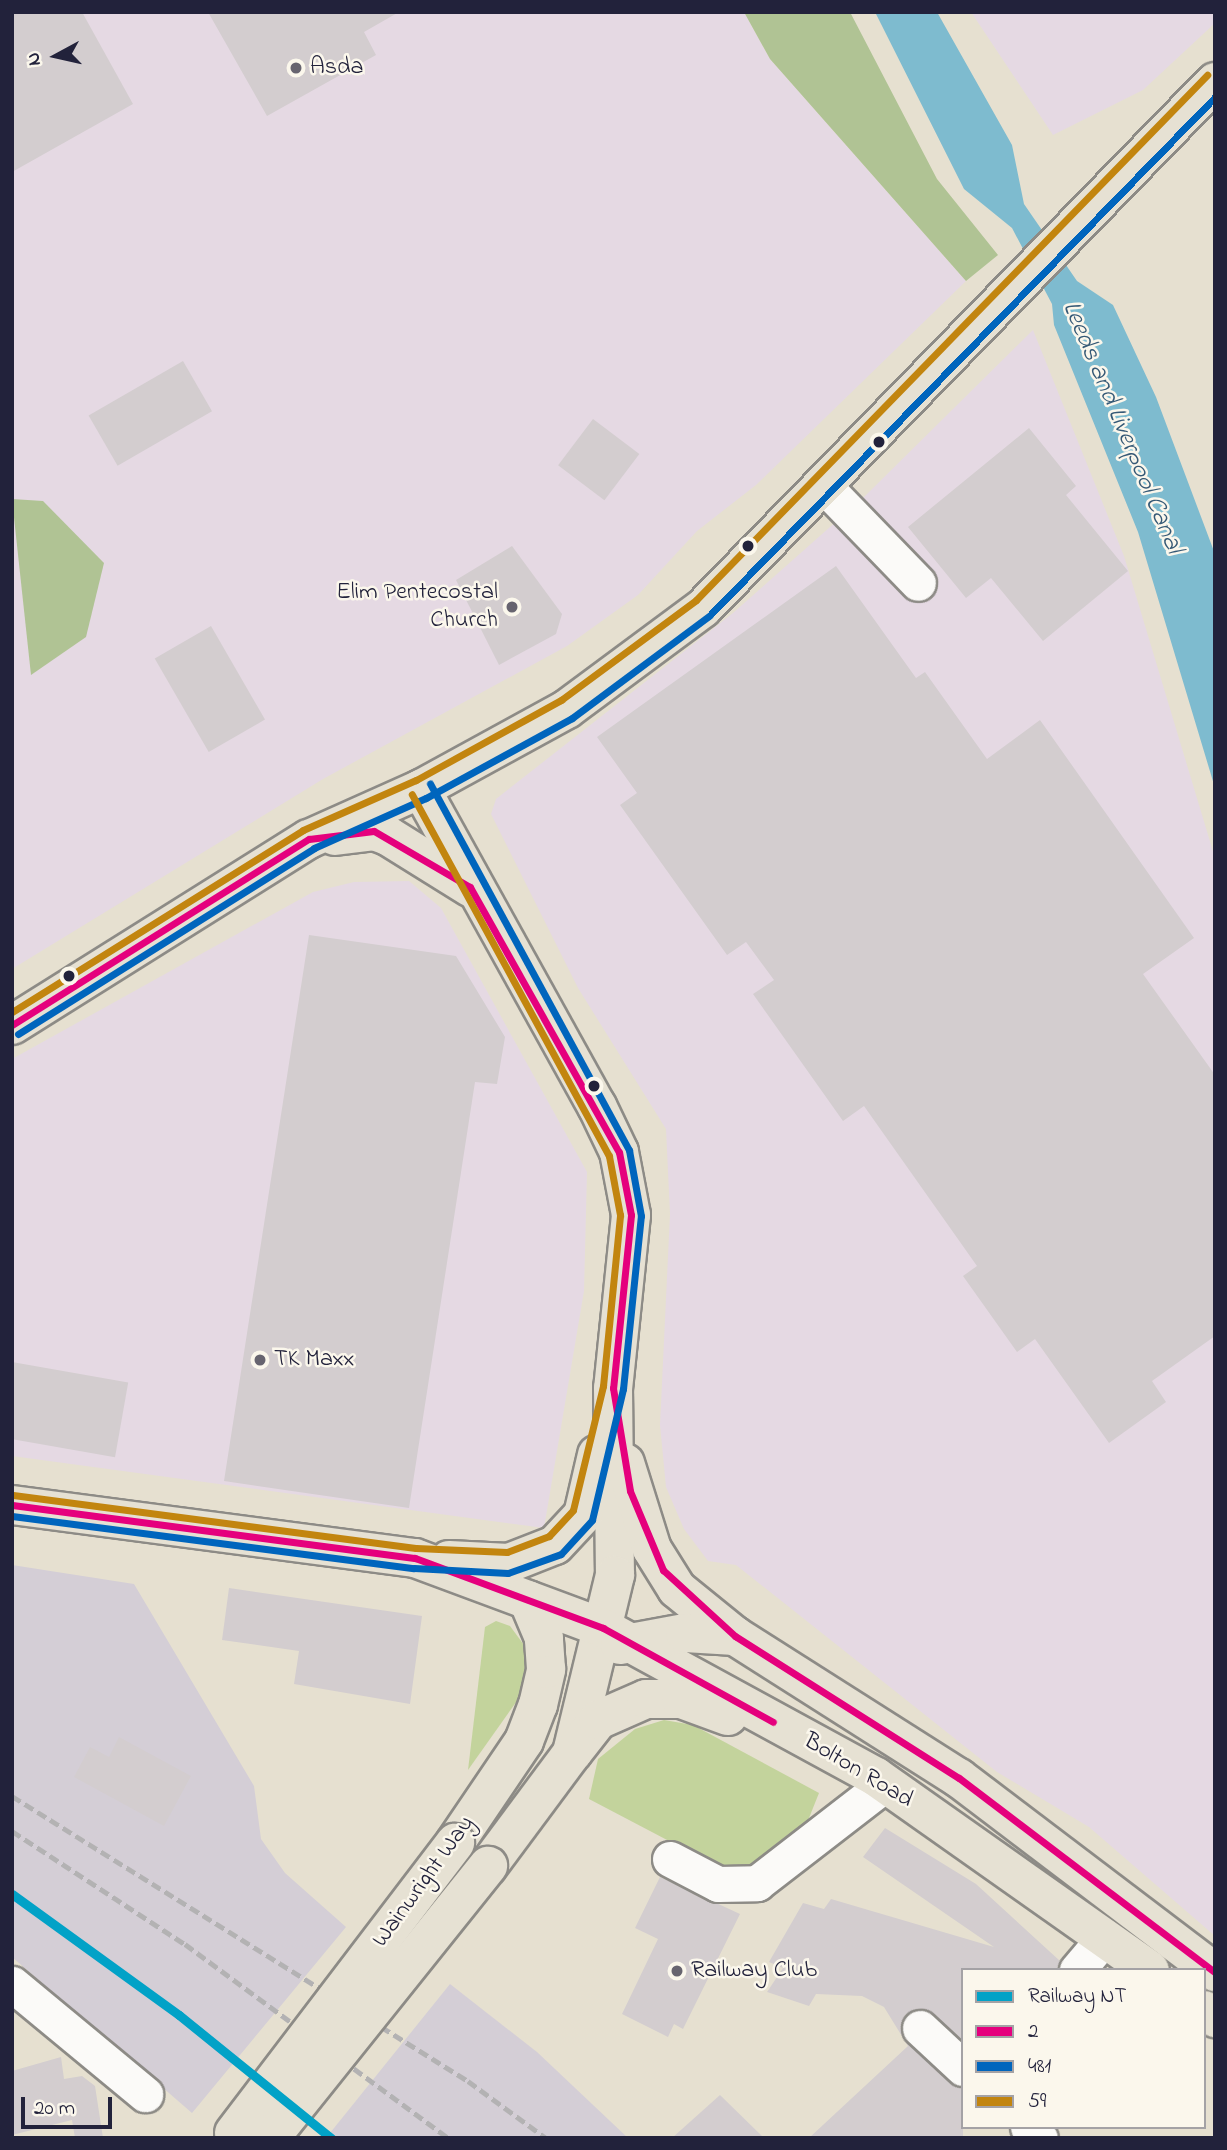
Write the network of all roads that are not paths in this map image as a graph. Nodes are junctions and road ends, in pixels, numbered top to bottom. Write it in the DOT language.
graph roads {
  1 [pos="1215,82"];
  2 [pos="827,488"];
  3 [pos="918,583"];
  4 [pos="421,789"];
  5 [pos="309,839"];
  6 [pos="470,887"];
  7 [pos="12,1025"];
  8 [pos="613,1388"];
  9 [pos="12,1478"];
  10 [pos="12,1505"];
  11 [pos="70,1512"];
  12 [pos="415,1558"];
  13 [pos="528,1600"];
  14 [pos="735,1636"];
  15 [pos="611,1641"];
  16 [pos="524,1741"];
  17 [pos="822,1750"];
  18 [pos="572,1753"];
  19 [pos="885,1784"];
  20 [pos="670,1859"];
  21 [pos="1105,1937"];
  22 [pos="1079,1968"];
  23 [pos="1147,1968"];
  24 [pos="1215,1972"];
  25 [pos="12,1984"];
  26 [pos="920,2028"];
  27 [pos="961,2066"];
  28 [pos="145,2094"];
  29 [pos="245,2136"];
  1 -- 2 [label="highway"];
  2 -- 3 [label="street"];
  2 -- 4 [label="highway"];
  4 -- 5 [label="highway"];
  4 -- 6 [label="highway"];
  5 -- 6 [label="highway"];
  5 -- 7 [label="highway"];
  6 -- 8 [label="highway"];
  8 -- 12 [label="highway"];
  8 -- 14 [label="highway, Bolton Road"];
  8 -- 15 [label="highway, Wainwright Way"];
  9 -- 11 [label="highway"];
  10 -- 11 [label="highway, Bolton Road"];
  11 -- 12 [label="highway, Bolton Road"];
  12 -- 13 [label="highway, Bolton Road"];
  13 -- 15 [label="highway, Bolton Road"];
  13 -- 16 [label="highway, Wainwright Way"];
  14 -- 15 [label="highway"];
  14 -- 24 [label="highway, Bolton Road"];
  15 -- 16 [label="highway"];
  15 -- 17 [label="highway, Bolton Road"];
  15 -- 18 [label="highway, Wainwright Way"];
  16 -- 29 [label="highway, Wainwright Way, bridge"];
  17 -- 18 [label="highway"];
  17 -- 19 [label="highway, Bolton Road"];
  18 -- 29 [label="highway, Wainwright Way, bridge"];
  19 -- 20 [label="street"];
  19 -- 21 [label="highway, Bolton Road"];
  21 -- 22 [label="street"];
  21 -- 23 [label="highway, Bolton Road"];
  25 -- 28 [label="street"];
  26 -- 27 [label="street"];
}
